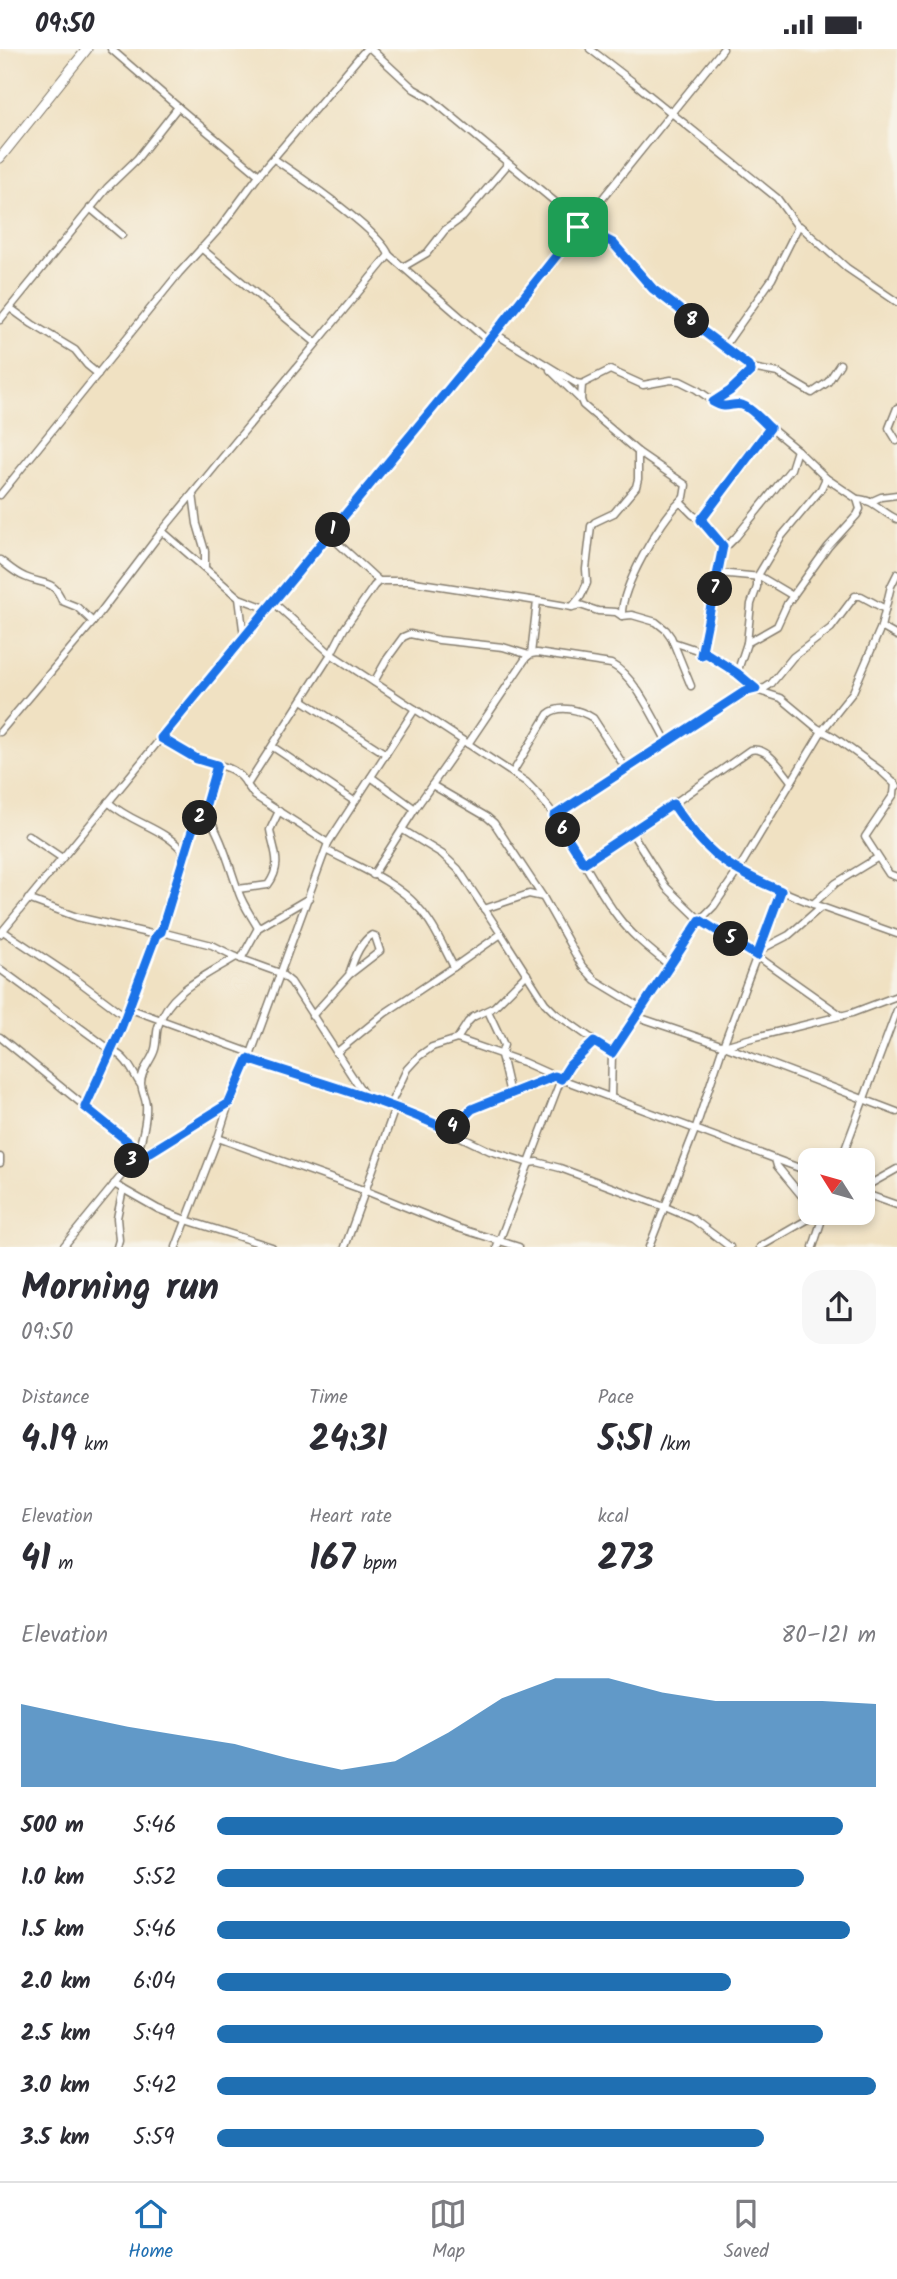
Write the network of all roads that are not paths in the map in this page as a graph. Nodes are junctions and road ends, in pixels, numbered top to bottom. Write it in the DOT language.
graph roads {
  1 [pos="88,49"];
  2 [pos="111,49"];
  3 [pos="369,49"];
  4 [pos="590,49"];
  5 [pos="723,49"];
  6 [pos="178,107"];
  7 [pos="671,114"];
  8 [pos="0,158"];
  9 [pos="274,159"];
  10 [pos="508,163"];
  11 [pos="260,175"];
  12 [pos="90,208"];
  13 [pos="579,227"];
  14 [pos="798,227"];
  15 [pos="122,235"];
  16 [pos="201,248"];
  17 [pos="389,255"];
  18 [pos="403,267"];
  19 [pos="897,302"];
  20 [pos="10,308"];
  21 [pos="0,320"];
  22 [pos="494,334"];
  23 [pos="487,340"];
  24 [pos="316,343"];
  25 [pos="724,347"];
  26 [pos="840,364"];
  27 [pos="547,365"];
  28 [pos="751,370"];
  29 [pos="99,374"];
  30 [pos="582,384"];
  31 [pos="581,400"];
  32 [pos="713,402"];
  33 [pos="897,408"];
  34 [pos="770,428"];
  35 [pos="897,441"];
  36 [pos="797,450"];
  37 [pos="638,452"];
  38 [pos="826,478"];
  39 [pos="193,494"];
  40 [pos="0,495"];
  41 [pos="897,495"];
  42 [pos="857,499"];
  43 [pos="872,501"];
  44 [pos="680,502"];
  45 [pos="897,519"];
  46 [pos="701,520"];
  47 [pos="162,531"];
  48 [pos="329,535"];
  49 [pos="723,546"];
  50 [pos="0,560"];
  51 [pos="205,568"];
  52 [pos="718,573"];
  53 [pos="897,574"];
  54 [pos="757,577"];
  55 [pos="379,581"];
  56 [pos="793,596"];
  57 [pos="239,599"];
  58 [pos="537,601"];
  59 [pos="271,605"];
  60 [pos="572,607"];
  61 [pos="885,609"];
  62 [pos="622,616"];
  63 [pos="93,622"];
  64 [pos="881,627"];
  65 [pos="897,636"];
  66 [pos="244,637"];
  67 [pos="673,642"];
  68 [pos="747,643"];
  69 [pos="331,654"];
  70 [pos="530,654"];
  71 [pos="701,655"];
  72 [pos="737,673"];
  73 [pos="374,683"];
  74 [pos="691,686"];
  75 [pos="756,689"];
  76 [pos="302,700"];
  77 [pos="415,709"];
  78 [pos="822,731"];
  79 [pos="0,732"];
  80 [pos="161,738"];
  81 [pos="667,742"];
  82 [pos="465,743"];
  83 [pos="273,747"];
  84 [pos="386,754"];
  85 [pos="217,765"];
  86 [pos="626,769"];
  87 [pos="513,772"];
  88 [pos="253,773"];
  89 [pos="243,776"];
  90 [pos="371,778"];
  91 [pos="791,781"];
  92 [pos="896,783"];
  93 [pos="247,785"];
  94 [pos="432,785"];
  95 [pos="354,801"];
  96 [pos="108,802"];
  97 [pos="673,804"];
  98 [pos="415,809"];
  99 [pos="204,811"];
  100 [pos="279,811"];
  101 [pos="554,816"];
  102 [pos="403,831"];
  103 [pos="632,833"];
  104 [pos="28,835"];
  105 [pos="190,840"];
  106 [pos="177,843"];
  107 [pos="327,847"];
  108 [pos="186,855"];
  109 [pos="62,858"];
  110 [pos="877,858"];
  111 [pos="584,863"];
  112 [pos="737,871"];
  113 [pos="373,875"];
  114 [pos="897,877"];
  115 [pos="534,884"];
  116 [pos="238,889"];
  117 [pos="781,891"];
  118 [pos="529,894"];
  119 [pos="543,897"];
  120 [pos="309,898"];
  121 [pos="28,899"];
  122 [pos="817,905"];
  123 [pos="484,909"];
  124 [pos="700,920"];
  125 [pos="258,927"];
  126 [pos="1,933"];
  127 [pos="159,934"];
  128 [pos="501,934"];
  129 [pos="897,934"];
  130 [pos="758,953"];
  131 [pos="238,958"];
  132 [pos="670,966"];
  133 [pos="454,967"];
  134 [pos="0,969"];
  135 [pos="280,973"];
  136 [pos="527,974"];
  137 [pos="349,975"];
  138 [pos="897,996"];
  139 [pos="825,1004"];
  140 [pos="128,1009"];
  141 [pos="643,1009"];
  142 [pos="897,1010"];
  143 [pos="488,1011"];
  144 [pos="125,1016"];
  145 [pos="312,1016"];
  146 [pos="842,1016"];
  147 [pos="638,1017"];
  148 [pos="161,1019"];
  149 [pos="827,1020"];
  150 [pos="0,1037"];
  151 [pos="457,1039"];
  152 [pos="594,1042"];
  153 [pos="724,1046"];
  154 [pos="112,1051"];
  155 [pos="336,1053"];
  156 [pos="612,1053"];
  157 [pos="501,1055"];
  158 [pos="250,1056"];
  159 [pos="558,1077"];
  160 [pos="141,1085"];
  161 [pos="510,1094"];
  162 [pos="365,1096"];
  163 [pos="611,1098"];
  164 [pos="864,1098"];
  165 [pos="229,1103"];
  166 [pos="85,1107"];
  167 [pos="392,1108"];
  168 [pos="897,1112"];
  169 [pos="695,1130"];
  170 [pos="450,1131"];
  171 [pos="218,1138"];
  172 [pos="845,1148"];
  173 [pos="0,1157"];
  174 [pos="134,1157"];
  175 [pos="775,1159"];
  176 [pos="0,1163"];
  177 [pos="529,1163"];
  178 [pos="130,1165"];
  179 [pos="798,1168"];
  180 [pos="897,1169"];
  181 [pos="875,1183"];
  182 [pos="114,1184"];
  183 [pos="123,1189"];
  184 [pos="366,1191"];
  185 [pos="798,1191"];
  186 [pos="875,1196"];
  187 [pos="897,1205"];
  188 [pos="666,1207"];
  189 [pos="186,1220"];
  190 [pos="798,1225"];
  191 [pos="817,1225"];
  192 [pos="498,1243"];
  193 [pos="63,1247"];
  194 [pos="117,1247"];
  195 [pos="176,1247"];
  196 [pos="272,1247"];
  197 [pos="345,1247"];
  198 [pos="519,1247"];
  199 [pos="649,1247"];
  200 [pos="730,1247"];
  201 [pos="760,1247"];
  202 [pos="813,1247"];
  1 -- 8 [label="street"];
  2 -- 6 [label="street"];
  3 -- 9 [label="street"];
  3 -- 10 [label="street"];
  4 -- 7 [label="street"];
  5 -- 7 [label="street"];
  6 -- 11 [label="street"];
  6 -- 12 [label="street"];
  7 -- 13 [label="street"];
  7 -- 14 [label="street"];
  9 -- 11 [label="street"];
  9 -- 17 [label="street"];
  10 -- 13 [label="street"];
  10 -- 18 [label="street"];
  11 -- 16 [label="street"];
  12 -- 15 [label="street"];
  12 -- 20 [label="street"];
  13 -- 22 [label="street"];
  13 -- 25 [label="street"];
  14 -- 19 [label="street"];
  14 -- 25 [label="street"];
  16 -- 24 [label="street"];
  16 -- 29 [label="street"];
  17 -- 18 [label="street"];
  17 -- 24 [label="street"];
  18 -- 23 [label="street"];
  20 -- 21 [label="street"];
  20 -- 29 [label="street"];
  22 -- 23 [label="street"];
  22 -- 27 [label="street"];
  23 -- 48 [label="street"];
  24 -- 39 [label="street"];
  25 -- 28 [label="street"];
  26 -- 28 [label="street"];
  27 -- 30 [label="street"];
  27 -- 31 [label="street"];
  28 -- 32 [label="street"];
  29 -- 40 [label="street"];
  30 -- 31 [label="street"];
  30 -- 32 [label="street"];
  31 -- 37 [label="street"];
  32 -- 34 [label="street"];
  33 -- 35 [label="street"];
  34 -- 36 [label="street"];
  34 -- 46 [label="street"];
  36 -- 38 [label="street"];
  36 -- 49 [label="street"];
  37 -- 44 [label="street"];
  37 -- 60 [label="street"];
  38 -- 42 [label="street"];
  38 -- 54 [label="street"];
  39 -- 47 [label="street"];
  39 -- 51 [label="street"];
  41 -- 43 [label="street"];
  42 -- 43 [label="street"];
  42 -- 56 [label="street"];
  43 -- 45 [label="street"];
  44 -- 46 [label="street"];
  44 -- 62 [label="street"];
  46 -- 49 [label="street"];
  47 -- 51 [label="street"];
  47 -- 63 [label="street"];
  48 -- 55 [label="street"];
  48 -- 59 [label="street"];
  49 -- 52 [label="street"];
  50 -- 63 [label="street"];
  51 -- 57 [label="street"];
  52 -- 54 [label="street"];
  52 -- 71 [label="street"];
  53 -- 61 [label="street"];
  54 -- 56 [label="street"];
  54 -- 68 [label="street"];
  55 -- 58 [label="street"];
  55 -- 69 [label="street"];
  56 -- 68 [label="street"];
  57 -- 59 [label="street"];
  57 -- 66 [label="street"];
  58 -- 60 [label="street"];
  58 -- 70 [label="street"];
  59 -- 66 [label="street"];
  59 -- 69 [label="street"];
  60 -- 62 [label="street"];
  61 -- 64 [label="street"];
  61 -- 75 [label="street"];
  62 -- 67 [label="street"];
  63 -- 79 [label="street"];
  64 -- 65 [label="street"];
  64 -- 78 [label="street"];
  66 -- 80 [label="street"];
  67 -- 71 [label="street"];
  67 -- 74 [label="street"];
  68 -- 72 [label="street"];
  69 -- 73 [label="street"];
  69 -- 76 [label="street"];
  70 -- 73 [label="street"];
  70 -- 81 [label="street"];
  70 -- 82 [label="street"];
  71 -- 72 [label="street"];
  72 -- 75 [label="street"];
  73 -- 77 [label="street"];
  75 -- 78 [label="street"];
  75 -- 81 [label="street"];
  76 -- 83 [label="street"];
  76 -- 84 [label="street"];
  77 -- 82 [label="street"];
  77 -- 84 [label="street"];
  78 -- 91 [label="street"];
  78 -- 92 [label="street"];
  80 -- 85 [label="street"];
  80 -- 96 [label="street"];
  81 -- 86 [label="street"];
  82 -- 87 [label="street"];
  82 -- 94 [label="street"];
  83 -- 88 [label="street"];
  83 -- 95 [label="street"];
  84 -- 90 [label="street"];
  85 -- 89 [label="street"];
  85 -- 99 [label="street"];
  86 -- 87 [label="street"];
  86 -- 101 [label="street"];
  87 -- 101 [label="street"];
  88 -- 89 [label="street"];
  88 -- 93 [label="street"];
  89 -- 93 [label="street"];
  90 -- 95 [label="street"];
  90 -- 98 [label="street"];
  91 -- 97 [label="street"];
  91 -- 112 [label="street"];
  92 -- 110 [label="street"];
  93 -- 100 [label="street"];
  94 -- 98 [label="street"];
  94 -- 115 [label="street"];
  95 -- 107 [label="street"];
  96 -- 106 [label="street"];
  96 -- 109 [label="street"];
  97 -- 103 [label="street"];
  97 -- 112 [label="street"];
  98 -- 102 [label="street"];
  99 -- 105 [label="street"];
  99 -- 116 [label="street"];
  100 -- 107 [label="street"];
  100 -- 116 [label="street"];
  101 -- 111 [label="street"];
  102 -- 113 [label="street"];
  102 -- 123 [label="street"];
  103 -- 111 [label="street"];
  103 -- 124 [label="street"];
  104 -- 109 [label="street"];
  105 -- 106 [label="street"];
  105 -- 108 [label="street"];
  106 -- 108 [label="street"];
  107 -- 113 [label="street"];
  107 -- 120 [label="street"];
  108 -- 127 [label="street"];
  109 -- 121 [label="street"];
  110 -- 114 [label="street"];
  110 -- 122 [label="street"];
  111 -- 132 [label="street"];
  112 -- 117 [label="street"];
  112 -- 124 [label="street"];
  113 -- 133 [label="street"];
  115 -- 118 [label="street"];
  115 -- 119 [label="street"];
  116 -- 125 [label="street"];
  117 -- 122 [label="street"];
  117 -- 130 [label="street"];
  118 -- 119 [label="street"];
  118 -- 123 [label="street"];
  119 -- 141 [label="street"];
  120 -- 125 [label="street"];
  120 -- 135 [label="street"];
  121 -- 126 [label="street"];
  121 -- 127 [label="street"];
  122 -- 129 [label="street"];
  122 -- 130 [label="street"];
  123 -- 128 [label="street"];
  124 -- 130 [label="street"];
  124 -- 132 [label="street"];
  125 -- 131 [label="street"];
  126 -- 144 [label="street"];
  127 -- 131 [label="street"];
  127 -- 140 [label="street"];
  128 -- 133 [label="street"];
  128 -- 136 [label="street"];
  130 -- 139 [label="street"];
  130 -- 153 [label="street"];
  131 -- 135 [label="street"];
  131 -- 148 [label="street"];
  132 -- 141 [label="street"];
  133 -- 155 [label="street"];
  134 -- 154 [label="street"];
  135 -- 145 [label="street"];
  135 -- 158 [label="street"];
  136 -- 143 [label="street"];
  136 -- 152 [label="street"];
  137 -- 137 [label="street"];
  137 -- 145 [label="street"];
  138 -- 146 [label="street"];
  139 -- 146 [label="street"];
  139 -- 149 [label="street"];
  140 -- 144 [label="street"];
  140 -- 148 [label="street"];
  141 -- 147 [label="street"];
  142 -- 164 [label="street"];
  143 -- 151 [label="street"];
  143 -- 157 [label="street"];
  144 -- 154 [label="street"];
  145 -- 155 [label="street"];
  146 -- 149 [label="street"];
  147 -- 153 [label="street"];
  147 -- 156 [label="street"];
  148 -- 158 [label="street"];
  148 -- 160 [label="street"];
  149 -- 153 [label="street"];
  150 -- 166 [label="street"];
  151 -- 157 [label="street"];
  151 -- 167 [label="street"];
  152 -- 156 [label="street"];
  152 -- 159 [label="street"];
  153 -- 164 [label="street"];
  153 -- 169 [label="street"];
  154 -- 160 [label="street"];
  154 -- 166 [label="street"];
  155 -- 162 [label="street"];
  156 -- 163 [label="street"];
  157 -- 159 [label="street"];
  157 -- 161 [label="street"];
  158 -- 162 [label="street"];
  158 -- 165 [label="street"];
  159 -- 161 [label="street"];
  159 -- 163 [label="street"];
  159 -- 177 [label="street"];
  160 -- 174 [label="street"];
  161 -- 170 [label="street"];
  162 -- 167 [label="street"];
  163 -- 169 [label="street"];
  164 -- 168 [label="street"];
  164 -- 172 [label="street"];
  165 -- 171 [label="street"];
  165 -- 178 [label="street"];
  166 -- 174 [label="street"];
  167 -- 170 [label="street"];
  167 -- 184 [label="street"];
  169 -- 175 [label="street"];
  169 -- 188 [label="street"];
  170 -- 177 [label="street"];
  171 -- 184 [label="street"];
  171 -- 189 [label="street"];
  173 -- 176 [label="street"];
  174 -- 178 [label="street"];
  175 -- 179 [label="street"];
  175 -- 185 [label="street"];
  177 -- 188 [label="street"];
  177 -- 192 [label="street"];
  178 -- 182 [label="street"];
  180 -- 181 [label="street"];
  182 -- 183 [label="street"];
  182 -- 193 [label="street"];
  183 -- 189 [label="street"];
  183 -- 194 [label="street"];
  184 -- 192 [label="street"];
  184 -- 197 [label="street"];
  186 -- 187 [label="street"];
  188 -- 199 [label="street"];
  188 -- 200 [label="street"];
  189 -- 195 [label="street"];
  189 -- 196 [label="street"];
  190 -- 201 [label="street"];
  191 -- 202 [label="street"];
  192 -- 198 [label="street"];
}
